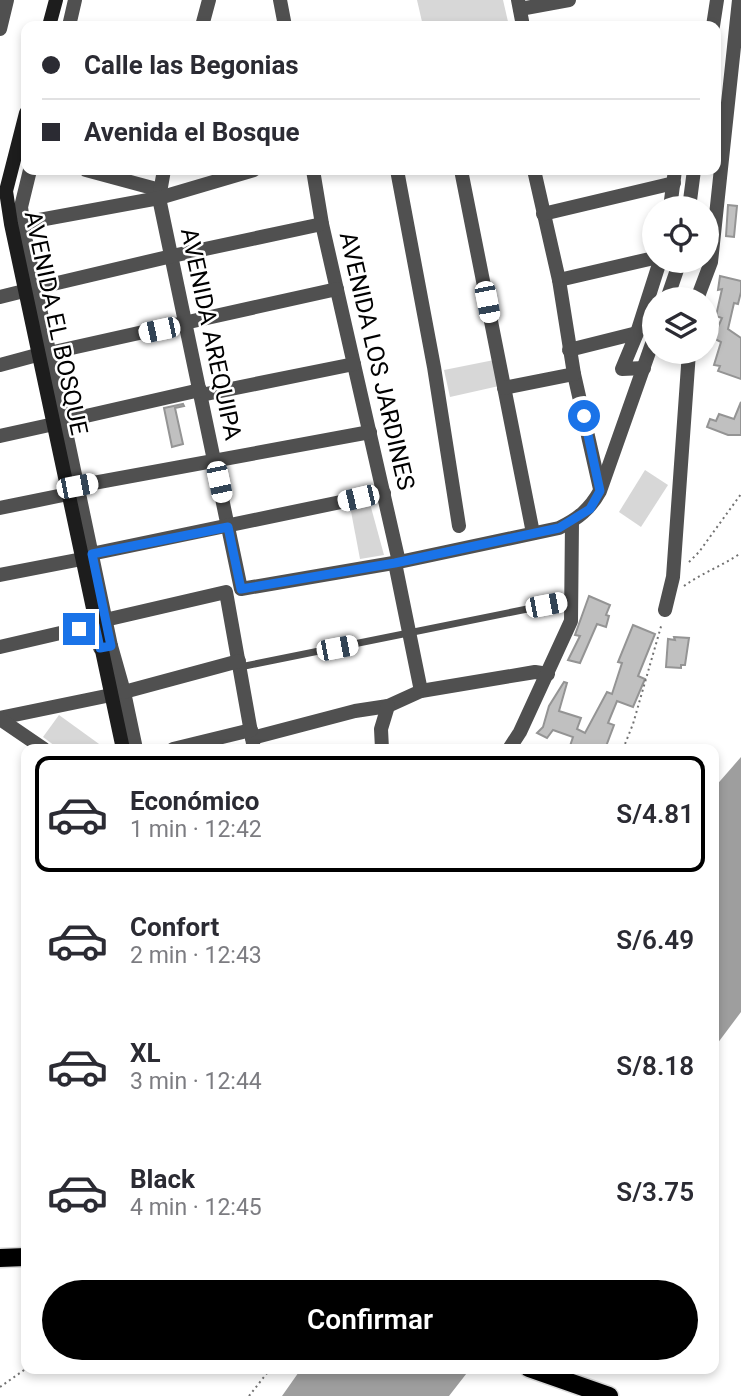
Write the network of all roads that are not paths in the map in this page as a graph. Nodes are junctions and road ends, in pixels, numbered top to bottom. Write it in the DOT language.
graph roads {
  1 [pos="7,0"];
  2 [pos="56,0"];
  3 [pos="75,0"];
  4 [pos="208,0"];
  5 [pos="280,0"];
  6 [pos="569,0"];
  7 [pos="717,0"];
  8 [pos="740,2"];
  9 [pos="519,4"];
  10 [pos="50,21"];
  11 [pos="70,21"];
  12 [pos="203,21"];
  13 [pos="284,21"];
  14 [pos="711,21"];
  15 [pos="0,29"];
  16 [pos="21,132"];
  17 [pos="721,172"];
  18 [pos="29,175"];
  19 [pos="101,175"];
  20 [pos="163,175"];
  21 [pos="234,175"];
  22 [pos="314,175"];
  23 [pos="398,175"];
  24 [pos="462,175"];
  25 [pos="535,175"];
  26 [pos="693,175"];
  27 [pos="721,175"];
  28 [pos="675,177"];
  29 [pos="160,194"];
  30 [pos="672,196"];
  31 [pos="691,196"];
  32 [pos="543,214"];
  33 [pos="9,224"];
  34 [pos="322,224"];
  35 [pos="172,256"];
  36 [pos="642,261"];
  37 [pos="656,273"];
  38 [pos="559,280"];
  39 [pos="702,287"];
  40 [pos="30,289"];
  41 [pos="337,289"];
  42 [pos="0,297"];
  43 [pos="186,324"];
  44 [pos="637,333"];
  45 [pos="569,350"];
  46 [pos="43,354"];
  47 [pos="354,364"];
  48 [pos="645,364"];
  49 [pos="689,364"];
  50 [pos="0,365"];
  51 [pos="644,368"];
  52 [pos="574,374"];
  53 [pos="504,388"];
  54 [pos="200,393"];
  55 [pos="59,422"];
  56 [pos="370,432"];
  57 [pos="0,436"];
  58 [pos="214,459"];
  59 [pos="73,490"];
  60 [pos="600,491"];
  61 [pos="384,493"];
  62 [pos="0,508"];
  63 [pos="572,522"];
  64 [pos="458,526"];
  65 [pos="228,527"];
  66 [pos="533,533"];
  67 [pos="87,556"];
  68 [pos="397,562"];
  69 [pos="0,575"];
  70 [pos="234,591"];
  71 [pos="573,600"];
  72 [pos="665,610"];
  73 [pos="100,622"];
  74 [pos="410,633"];
  75 [pos="0,647"];
  76 [pos="239,664"];
  77 [pos="548,674"];
  78 [pos="421,691"];
  79 [pos="117,693"];
  80 [pos="388,706"];
  81 [pos="0,718"];
  82 [pos="253,739"];
  83 [pos="37,744"];
  84 [pos="122,744"];
  85 [pos="134,744"];
  86 [pos="213,744"];
  87 [pos="382,744"];
  88 [pos="512,744"];
  89 [pos="21,1257"];
  90 [pos="0,1258"];
  91 [pos="546,1374"];
  92 [pos="609,1396"];
  1 -- 15 [label="street"];
  2 -- 10 [label="street"];
  3 -- 11 [label="street"];
  4 -- 12 [label="street"];
  5 -- 13 [label="street"];
  6 -- 9 [label="street"];
  7 -- 14 [label="street"];
  8 -- 17 [label="street"];
  16 -- 33 [label="street, AVENIDA EL BOSQUE"];
  18 -- 33 [label="street"];
  19 -- 29 [label="street"];
  20 -- 29 [label="street, AVENIDA AREQUIPA"];
  21 -- 29 [label="street"];
  22 -- 34 [label="street, AVENIDA LOS JARDINES"];
  23 -- 64 [label="street"];
  24 -- 53 [label="street"];
  25 -- 32 [label="street"];
  26 -- 31 [label="street"];
  27 -- 39 [label="street"];
  28 -- 30 [label="street"];
  28 -- 32 [label="street"];
  29 -- 33 [label="street"];
  29 -- 35 [label="street, AVENIDA AREQUIPA"];
  32 -- 38 [label="street"];
  33 -- 40 [label="street, AVENIDA EL BOSQUE"];
  34 -- 35 [label="street"];
  34 -- 41 [label="street, AVENIDA LOS JARDINES"];
  35 -- 40 [label="street"];
  35 -- 43 [label="street, AVENIDA AREQUIPA"];
  36 -- 38 [label="street"];
  37 -- 44 [label="street"];
  38 -- 45 [label="street"];
  40 -- 42 [label="street"];
  40 -- 46 [label="street, AVENIDA EL BOSQUE"];
  41 -- 43 [label="street"];
  41 -- 47 [label="street, AVENIDA LOS JARDINES"];
  43 -- 46 [label="street"];
  43 -- 54 [label="street, AVENIDA AREQUIPA"];
  44 -- 45 [label="street"];
  44 -- 51 [label="street"];
  45 -- 52 [label="street"];
  46 -- 50 [label="street"];
  46 -- 55 [label="street"];
  46 -- 55 [label="street, AVENIDA EL BOSQUE"];
  47 -- 54 [label="street"];
  47 -- 56 [label="street, AVENIDA LOS JARDINES"];
  48 -- 51 [label="street"];
  49 -- 72 [label="street"];
  51 -- 60 [label="street"];
  52 -- 53 [label="street"];
  52 -- 60 [label="street"];
  53 -- 66 [label="street"];
  54 -- 55 [label="street"];
  54 -- 58 [label="street, AVENIDA AREQUIPA"];
  55 -- 57 [label="street"];
  55 -- 59 [label="street"];
  55 -- 59 [label="street, AVENIDA EL BOSQUE"];
  56 -- 58 [label="street"];
  56 -- 61 [label="street, AVENIDA LOS JARDINES"];
  58 -- 59 [label="street"];
  58 -- 65 [label="street, AVENIDA AREQUIPA"];
  59 -- 62 [label="street"];
  59 -- 67 [label="street, AVENIDA EL BOSQUE"];
  60 -- 63 [label="street"];
  61 -- 65 [label="street"];
  61 -- 68 [label="street, AVENIDA LOS JARDINES"];
  63 -- 66 [label="street"];
  63 -- 71 [label="street"];
  65 -- 67 [label="street"];
  65 -- 70 [label="street, AVENIDA AREQUIPA"];
  66 -- 68 [label="street"];
  67 -- 69 [label="street"];
  67 -- 73 [label="street, AVENIDA EL BOSQUE"];
  68 -- 70 [label="street"];
  68 -- 74 [label="street, AVENIDA LOS JARDINES"];
  70 -- 73 [label="street"];
  70 -- 76 [label="street, AVENIDA AREQUIPA"];
  71 -- 74 [label="lane"];
  71 -- 77 [label="street"];
  73 -- 75 [label="street"];
  73 -- 79 [label="street, AVENIDA EL BOSQUE"];
  74 -- 76 [label="lane"];
  74 -- 78 [label="street, AVENIDA LOS JARDINES"];
  76 -- 79 [label="street"];
  76 -- 82 [label="street, AVENIDA AREQUIPA"];
  77 -- 78 [label="street"];
  77 -- 88 [label="street"];
  78 -- 80 [label="street"];
  79 -- 81 [label="street"];
  79 -- 84 [label="street, AVENIDA EL BOSQUE"];
  79 -- 85 [label="street"];
  80 -- 82 [label="street"];
  80 -- 87 [label="street"];
  81 -- 83 [label="street"];
  82 -- 86 [label="street"];
  89 -- 90 [label="main road"];
  91 -- 92 [label="main road"];
}
